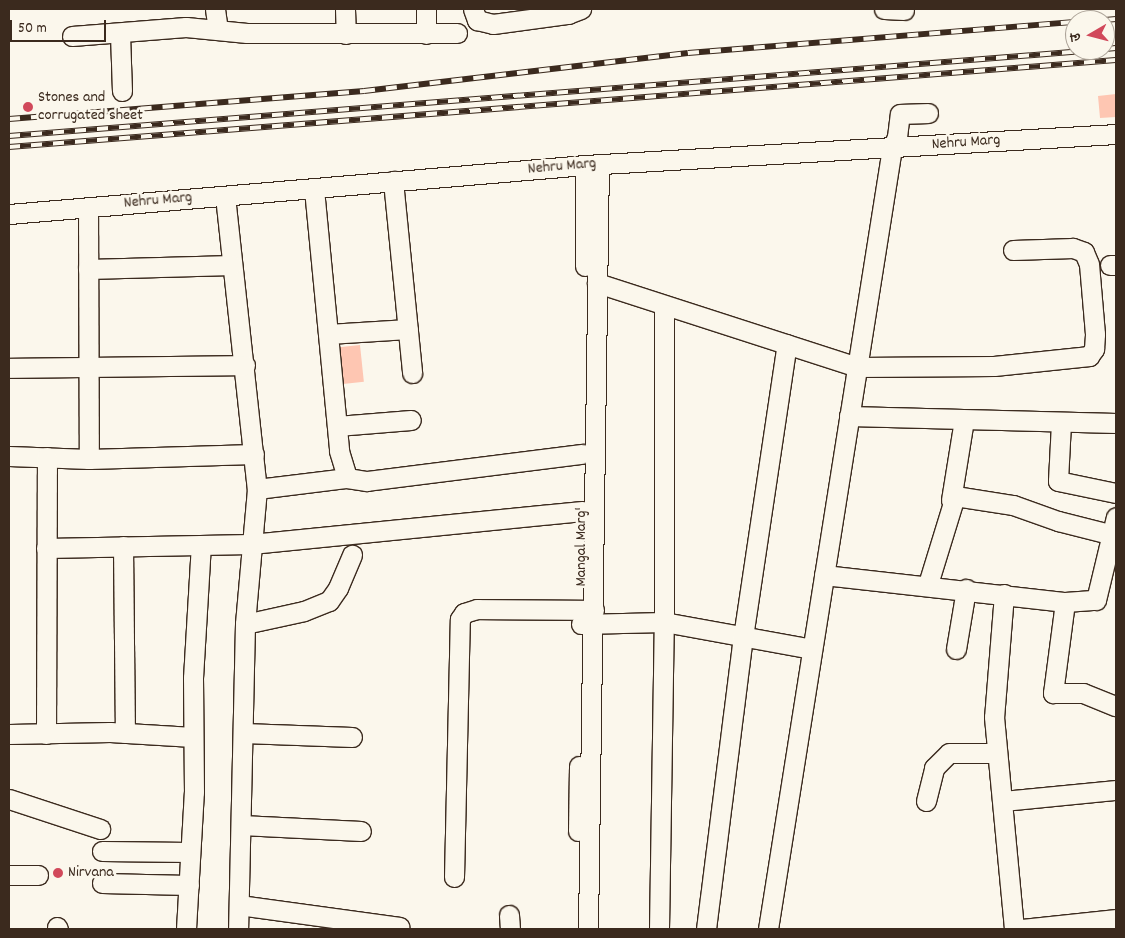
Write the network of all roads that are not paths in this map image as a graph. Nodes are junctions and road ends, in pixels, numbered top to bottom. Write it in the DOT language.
graph roads {
  1 [pos="214,9"];
  2 [pos="345,9"];
  3 [pos="426,9"];
  4 [pos="473,9"];
  5 [pos="581,9"];
  6 [pos="884,9"];
  7 [pos="904,10"];
  8 [pos="218,30"];
  9 [pos="457,33"];
  10 [pos="120,34"];
  11 [pos="346,34"];
  12 [pos="426,34"];
  13 [pos="72,36"];
  14 [pos="122,91"];
  15 [pos="928,113"];
  16 [pos="1116,134"];
  17 [pos="892,148"];
  18 [pos="592,164"];
  19 [pos="393,181"];
  20 [pos="314,189"];
  21 [pos="225,196"];
  22 [pos="88,207"];
  23 [pos="9,214"];
  24 [pos="1013,250"];
  25 [pos="232,265"];
  26 [pos="88,269"];
  27 [pos="597,284"];
  28 [pos="664,306"];
  29 [pos="408,329"];
  30 [pos="328,334"];
  31 [pos="787,344"];
  32 [pos="245,364"];
  33 [pos="89,367"];
  34 [pos="857,367"];
  35 [pos="9,368"];
  36 [pos="412,372"];
  37 [pos="849,416"];
  38 [pos="411,420"];
  39 [pos="964,420"];
  40 [pos="1061,423"];
  41 [pos="1116,423"];
  42 [pos="337,426"];
  43 [pos="254,454"];
  44 [pos="582,454"];
  45 [pos="9,456"];
  46 [pos="47,457"];
  47 [pos="89,459"];
  48 [pos="347,478"];
  49 [pos="257,489"];
  50 [pos="1116,493"];
  51 [pos="952,500"];
  52 [pos="582,511"];
  53 [pos="1115,526"];
  54 [pos="251,544"];
  55 [pos="200,545"];
  56 [pos="123,546"];
  57 [pos="46,548"];
  58 [pos="352,555"];
  59 [pos="824,575"];
  60 [pos="928,584"];
  61 [pos="966,589"];
  62 [pos="1004,594"];
  63 [pos="1065,602"];
  64 [pos="588,617"];
  65 [pos="664,622"];
  66 [pos="245,624"];
  67 [pos="743,637"];
  68 [pos="812,649"];
  69 [pos="956,649"];
  70 [pos="1116,706"];
  71 [pos="124,733"];
  72 [pos="243,733"];
  73 [pos="9,734"];
  74 [pos="46,734"];
  75 [pos="193,737"];
  76 [pos="352,738"];
  77 [pos="997,753"];
  78 [pos="1116,790"];
  79 [pos="9,799"];
  80 [pos="926,801"];
  81 [pos="1003,801"];
  82 [pos="241,825"];
  83 [pos="100,829"];
  84 [pos="361,832"];
  85 [pos="102,851"];
  86 [pos="190,852"];
  87 [pos="9,875"];
  88 [pos="38,875"];
  89 [pos="454,877"];
  90 [pos="102,883"];
  91 [pos="189,885"];
  92 [pos="240,905"];
  93 [pos="1116,920"];
  94 [pos="400,927"];
  95 [pos="186,929"];
  96 [pos="238,929"];
  97 [pos="576,929"];
  98 [pos="588,929"];
  99 [pos="659,929"];
  100 [pos="706,929"];
  101 [pos="768,929"];
  102 [pos="1014,929"];
  103 [pos="1022,929"];
  1 -- 8 [label="street"];
  2 -- 11 [label="street"];
  3 -- 12 [label="street"];
  4 -- 5 [label="street"];
  6 -- 7 [label="street"];
  8 -- 10 [label="street"];
  8 -- 11 [label="street"];
  9 -- 12 [label="street"];
  10 -- 13 [label="street"];
  10 -- 14 [label="street"];
  11 -- 12 [label="street"];
  15 -- 17 [label="street"];
  16 -- 17 [label="street, Nehru Marg"];
  17 -- 18 [label="street, Nehru Marg"];
  17 -- 34 [label="street"];
  18 -- 19 [label="street, Nehru Marg"];
  18 -- 27 [label="street"];
  18 -- 44 [label="street, Mangal Marg'"];
  19 -- 20 [label="street, Nehru Marg"];
  19 -- 29 [label="street"];
  20 -- 21 [label="street, Nehru Marg"];
  20 -- 30 [label="street"];
  21 -- 22 [label="street, Nehru Marg"];
  21 -- 25 [label="street"];
  22 -- 23 [label="street, Nehru Marg"];
  22 -- 26 [label="street"];
  24 -- 34 [label="street"];
  25 -- 26 [label="street"];
  25 -- 32 [label="street"];
  26 -- 33 [label="street"];
  27 -- 28 [label="street"];
  27 -- 64 [label="street"];
  28 -- 31 [label="street"];
  28 -- 65 [label="street"];
  29 -- 30 [label="street"];
  29 -- 36 [label="street"];
  30 -- 42 [label="street"];
  31 -- 34 [label="street"];
  31 -- 67 [label="street"];
  32 -- 33 [label="street"];
  32 -- 43 [label="street"];
  33 -- 35 [label="street"];
  33 -- 47 [label="street"];
  34 -- 37 [label="street"];
  37 -- 39 [label="street"];
  37 -- 59 [label="street"];
  38 -- 42 [label="street"];
  39 -- 40 [label="street"];
  39 -- 51 [label="street"];
  40 -- 41 [label="street"];
  40 -- 50 [label="street"];
  42 -- 48 [label="street"];
  43 -- 47 [label="street"];
  43 -- 49 [label="street"];
  44 -- 48 [label="street"];
  44 -- 52 [label="street, Mangal Marg'"];
  45 -- 46 [label="street"];
  46 -- 47 [label="street"];
  46 -- 57 [label="street"];
  48 -- 49 [label="street"];
  49 -- 54 [label="street"];
  51 -- 53 [label="street"];
  51 -- 60 [label="street"];
  52 -- 54 [label="street"];
  52 -- 64 [label="street, Mangal Marg'"];
  53 -- 63 [label="street"];
  54 -- 55 [label="street"];
  54 -- 66 [label="street"];
  55 -- 56 [label="street"];
  55 -- 75 [label="street"];
  56 -- 57 [label="street"];
  56 -- 71 [label="street"];
  57 -- 74 [label="street"];
  58 -- 66 [label="street"];
  59 -- 60 [label="street"];
  59 -- 68 [label="street"];
  60 -- 61 [label="street"];
  61 -- 62 [label="street"];
  61 -- 69 [label="street"];
  62 -- 63 [label="street"];
  62 -- 77 [label="street"];
  63 -- 70 [label="street"];
  64 -- 65 [label="street"];
  64 -- 89 [label="street"];
  64 -- 97 [label="street, Mangal Marg'"];
  64 -- 98 [label="street"];
  65 -- 67 [label="street"];
  65 -- 99 [label="street"];
  66 -- 72 [label="street"];
  67 -- 68 [label="street"];
  67 -- 100 [label="street"];
  68 -- 101 [label="street"];
  71 -- 74 [label="street"];
  71 -- 75 [label="street"];
  72 -- 76 [label="street"];
  72 -- 82 [label="street"];
  73 -- 74 [label="street"];
  75 -- 86 [label="street"];
  77 -- 80 [label="street"];
  77 -- 81 [label="street"];
  78 -- 81 [label="street"];
  79 -- 83 [label="street"];
  81 -- 102 [label="street"];
  82 -- 84 [label="street"];
  82 -- 92 [label="street"];
  85 -- 86 [label="street"];
  86 -- 91 [label="street"];
  87 -- 88 [label="street"];
  90 -- 91 [label="street"];
  91 -- 95 [label="street"];
  92 -- 94 [label="street"];
  92 -- 96 [label="street"];
  93 -- 103 [label="street"];
}
